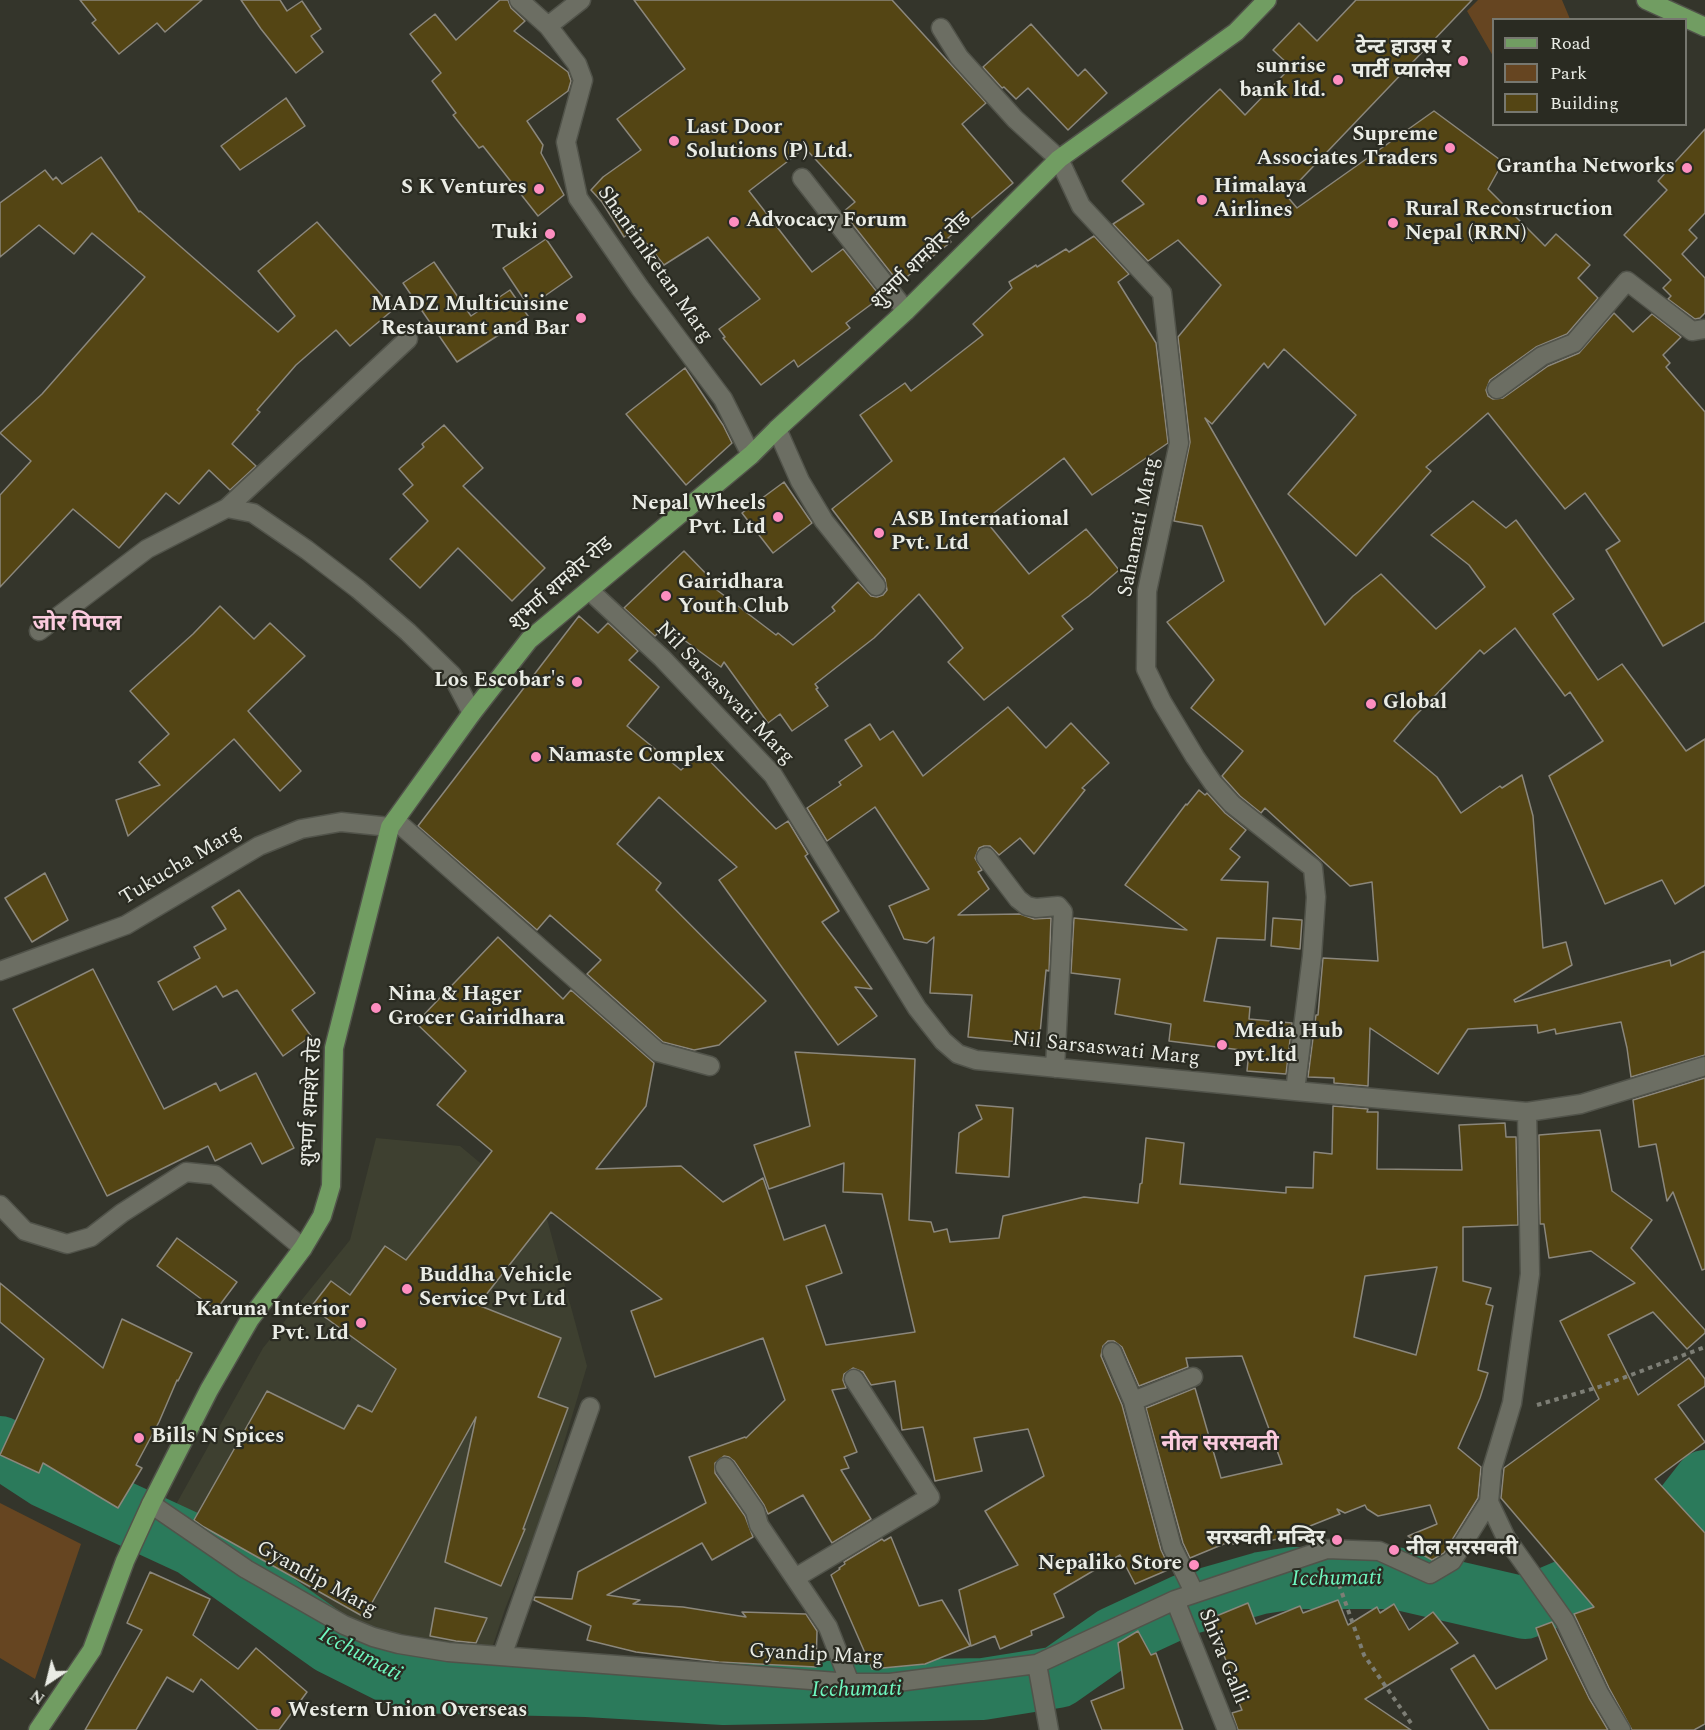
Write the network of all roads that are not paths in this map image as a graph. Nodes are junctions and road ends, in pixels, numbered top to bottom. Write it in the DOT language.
graph roads {
  1 [pos="519,0"];
  2 [pos="581,0"];
  3 [pos="1267,0"];
  4 [pos="1646,0"];
  5 [pos="1685,18"];
  6 [pos="1687,19"];
  7 [pos="548,26"];
  8 [pos="1705,27"];
  9 [pos="941,28"];
  10 [pos="1059,159"];
  11 [pos="802,178"];
  12 [pos="906,310"];
  13 [pos="1705,330"];
  14 [pos="408,339"];
  15 [pos="1497,389"];
  16 [pos="777,429"];
  17 [pos="751,455"];
  18 [pos="227,508"];
  19 [pos="876,586"];
  20 [pos="589,590"];
  21 [pos="39,631"];
  22 [pos="472,712"];
  23 [pos="392,824"];
  24 [pos="986,857"];
  25 [pos="0,971"];
  26 [pos="710,1066"];
  27 [pos="1705,1066"];
  28 [pos="1055,1068"];
  29 [pos="1295,1091"];
  30 [pos="1527,1112"];
  31 [pos="0,1205"];
  32 [pos="303,1248"];
  33 [pos="1112,1352"];
  34 [pos="1193,1377"];
  35 [pos="854,1379"];
  36 [pos="1133,1401"];
  37 [pos="590,1407"];
  38 [pos="725,1467"];
  39 [pos="1489,1502"];
  40 [pos="151,1504"];
  41 [pos="795,1578"];
  42 [pos="1194,1592"];
  43 [pos="1175,1600"];
  44 [pos="502,1656"];
  45 [pos="1039,1669"];
  46 [pos="850,1683"];
  47 [pos="40,1729"];
  48 [pos="1049,1730"];
  49 [pos="1227,1730"];
  50 [pos="1621,1730"];
  1 -- 7 [label="street, Shantiniketan Marg"];
  2 -- 7 [label="street"];
  3 -- 10 [label="main road, शुभर्ण शमशेर रोड"];
  4 -- 5 [label="main road"];
  6 -- 8 [label="main road"];
  7 -- 17 [label="street, Shantiniketan Marg"];
  9 -- 10 [label="street"];
  10 -- 12 [label="main road, शुभर्ण शमशेर रोड"];
  10 -- 29 [label="street, Sahamati Marg"];
  11 -- 12 [label="street"];
  12 -- 16 [label="main road, शुभर्ण शमशेर रोड"];
  13 -- 15 [label="street"];
  14 -- 18 [label="street"];
  16 -- 17 [label="main road, शुभर्ण शमशेर रोड"];
  16 -- 19 [label="street"];
  17 -- 20 [label="main road, शुभर्ण शमशेर रोड"];
  18 -- 21 [label="street"];
  18 -- 22 [label="street"];
  20 -- 22 [label="main road, शुभर्ण शमशेर रोड"];
  20 -- 28 [label="street, Nil Sarsaswati Marg"];
  22 -- 23 [label="main road, शुभर्ण शमशेर रोड"];
  23 -- 25 [label="street, Tukucha Marg"];
  23 -- 26 [label="street"];
  23 -- 32 [label="main road, शुभर्ण शमशेर रोड"];
  24 -- 28 [label="street"];
  27 -- 30 [label="street, Nil Sarsaswati Marg"];
  28 -- 29 [label="street, Nil Sarsaswati Marg"];
  29 -- 30 [label="street, Nil Sarsaswati Marg"];
  30 -- 39 [label="street"];
  31 -- 32 [label="street"];
  32 -- 40 [label="main road, शुभर्ण शमशेर रोड"];
  33 -- 36 [label="street"];
  34 -- 36 [label="street"];
  35 -- 41 [label="street"];
  36 -- 42 [label="street"];
  37 -- 44 [label="street"];
  38 -- 41 [label="street"];
  39 -- 42 [label="street, Gyandip Marg"];
  39 -- 50 [label="street"];
  40 -- 44 [label="street, Gyandip Marg"];
  40 -- 47 [label="main road, शुभर्ण शमशेर रोड"];
  41 -- 46 [label="street"];
  42 -- 43 [label="street, Gyandip Marg"];
  43 -- 45 [label="street, Gyandip Marg"];
  43 -- 49 [label="street, Shiva Galli"];
  44 -- 46 [label="street, Gyandip Marg"];
  45 -- 46 [label="street, Gyandip Marg"];
  45 -- 48 [label="street"];
}
